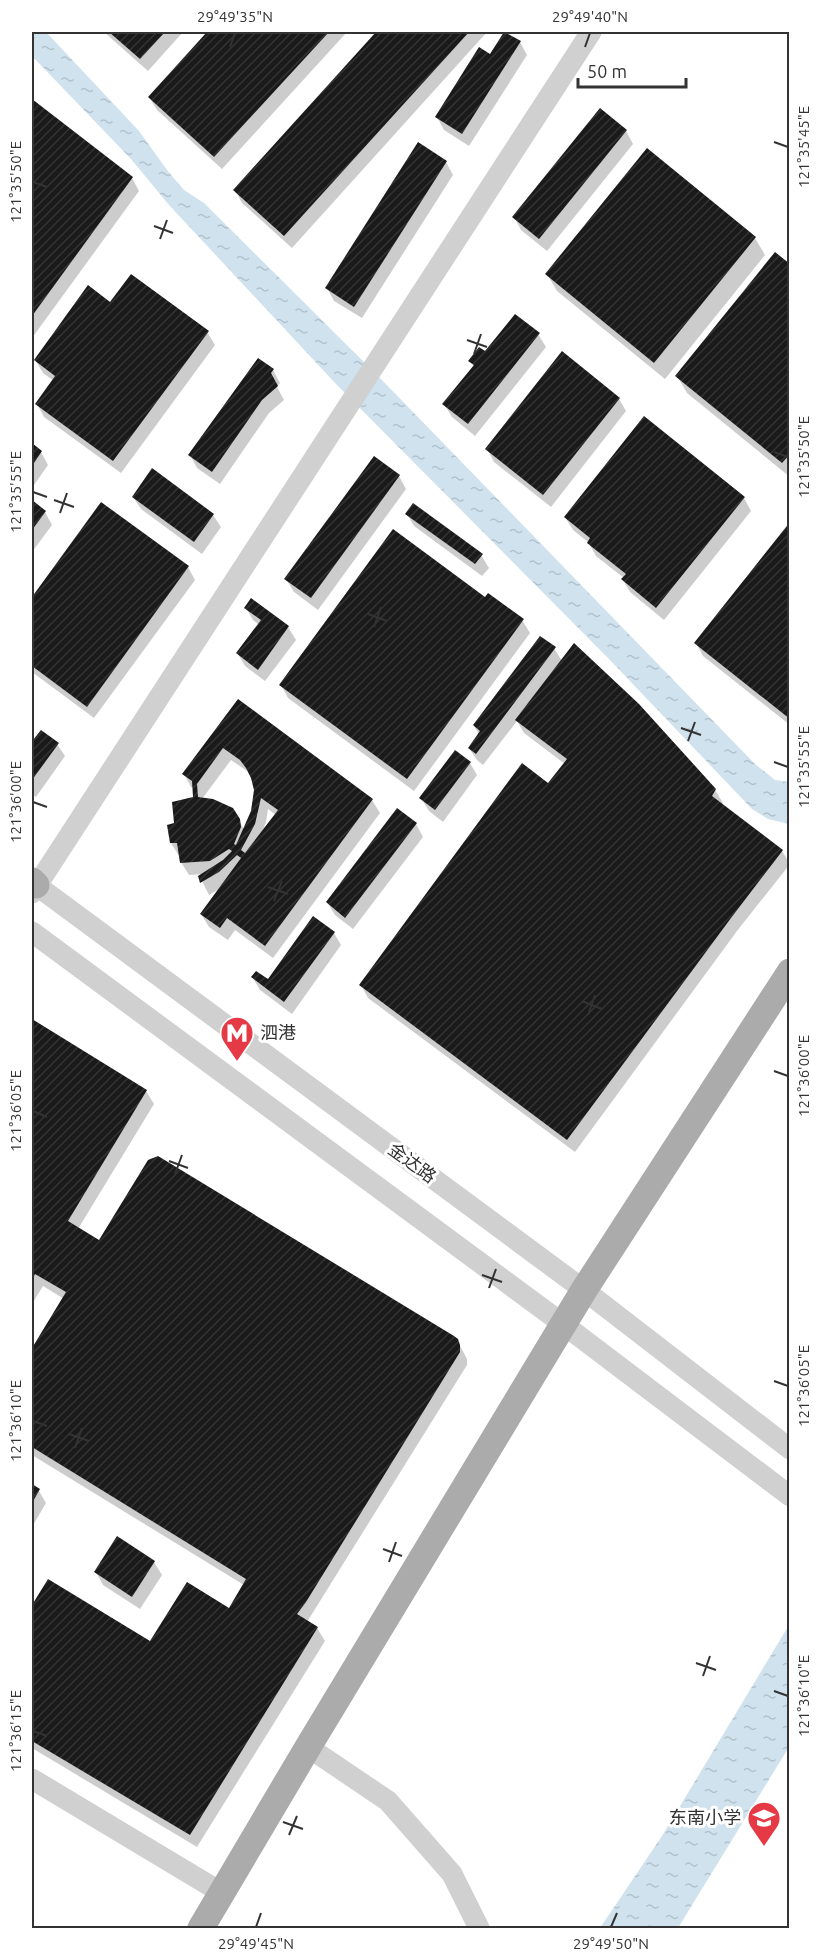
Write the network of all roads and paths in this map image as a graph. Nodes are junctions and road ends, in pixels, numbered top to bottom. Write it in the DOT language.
graph roads {
  1 [pos="591,32"];
  2 [pos="33,886"];
  3 [pos="32,932"];
  4 [pos="789,972"];
  5 [pos="584,1290"];
  6 [pos="563,1324"];
  7 [pos="789,1449"];
  8 [pos="789,1496"];
  9 [pos="308,1747"];
  10 [pos="32,1779"];
  11 [pos="222,1893"];
  12 [pos="201,1929"];
  13 [pos="478,1929"];
  1 -- 2 [label="street"];
  2 -- 5 [label="street, 金达路"];
  3 -- 6 [label="street"];
  4 -- 5 [label="main road"];
  5 -- 6 [label="main road"];
  5 -- 7 [label="street, 金达路"];
  6 -- 8 [label="street"];
  6 -- 9 [label="main road"];
  9 -- 11 [label="main road"];
  9 -- 13 [label="street"];
  10 -- 11 [label="street"];
  11 -- 12 [label="main road"];
}
